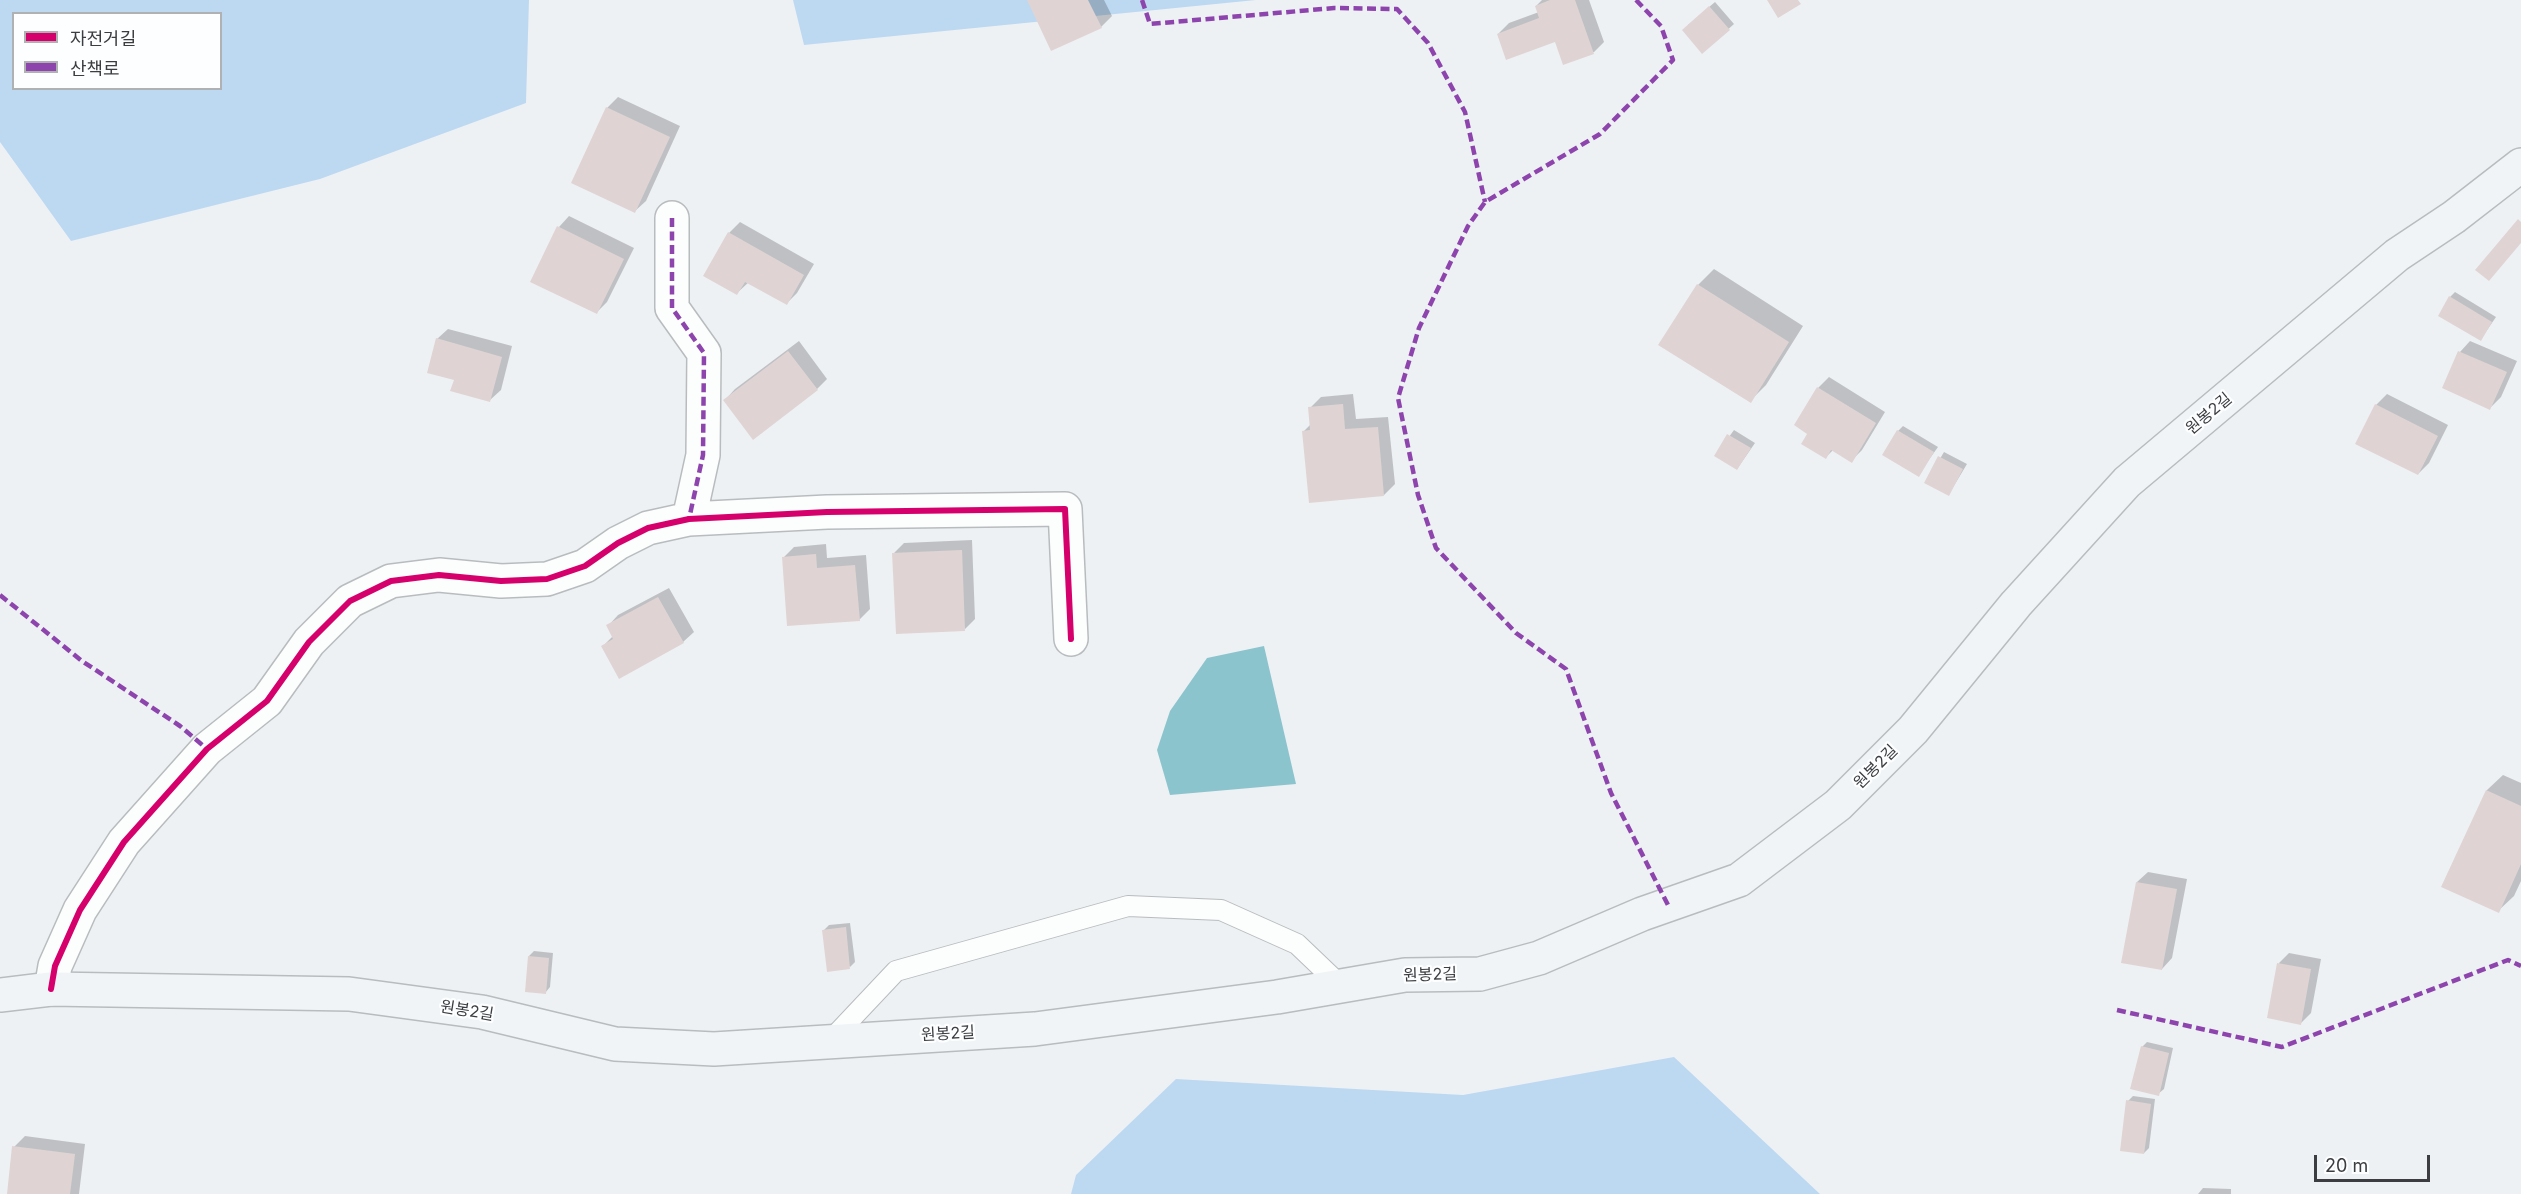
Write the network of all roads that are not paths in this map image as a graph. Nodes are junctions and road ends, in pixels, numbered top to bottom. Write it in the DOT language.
graph roads {
  1 [pos="2521,165"];
  2 [pos="672,218"];
  3 [pos="689,519"];
  4 [pos="1071,639"];
  5 [pos="1341,986"];
  6 [pos="51,989"];
  7 [pos="0,995"];
  8 [pos="830,1041"];
  1 -- 5 [label="main road, 원봉2길"];
  2 -- 3 [label="street"];
  3 -- 4 [label="street"];
  3 -- 6 [label="street"];
  5 -- 8 [label="main road, 원봉2길"];
  5 -- 8 [label="lane"];
  6 -- 7 [label="main road, 원봉2길"];
  6 -- 8 [label="main road, 원봉2길"];
}
